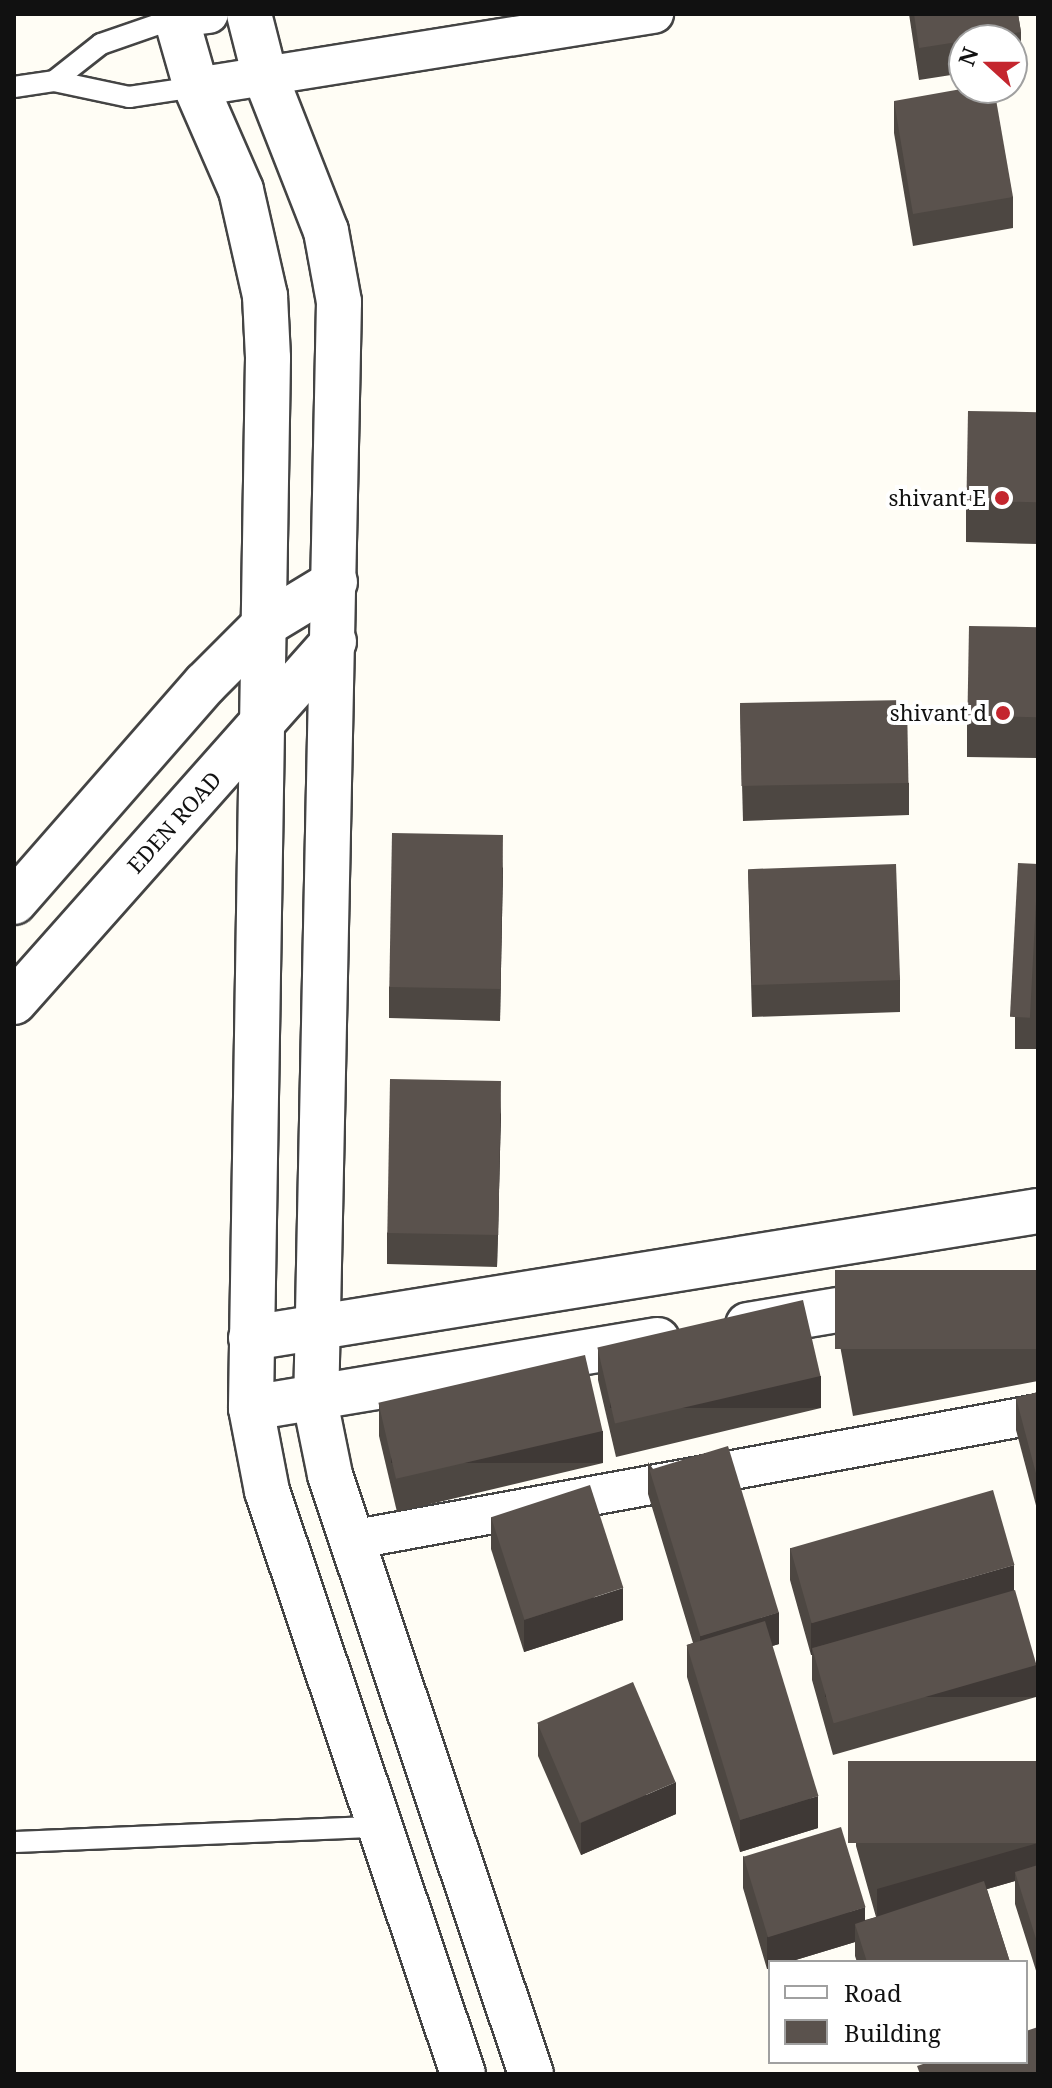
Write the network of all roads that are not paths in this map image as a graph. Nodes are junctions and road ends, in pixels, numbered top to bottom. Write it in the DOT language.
graph roads {
  1 [pos="249,14"];
  2 [pos="654,14"];
  3 [pos="187,15"];
  4 [pos="264,73"];
  5 [pos="54,81"];
  6 [pos="14,87"];
  7 [pos="196,87"];
  8 [pos="335,582"];
  9 [pos="264,625"];
  10 [pos="334,642"];
  11 [pos="262,722"];
  12 [pos="14,902"];
  13 [pos="14,1002"];
  14 [pos="1038,1211"];
  15 [pos="944,1292"];
  16 [pos="316,1328"];
  17 [pos="251,1338"];
  18 [pos="315,1397"];
  19 [pos="251,1408"];
  20 [pos="1038,1414"];
  21 [pos="351,1540"];
  22 [pos="378,1827"];
  23 [pos="14,1842"];
  24 [pos="463,2074"];
  25 [pos="531,2074"];
  1 -- 4 [label="street"];
  2 -- 4 [label="street"];
  3 -- 5 [label="lane"];
  3 -- 7 [label="street"];
  4 -- 7 [label="street"];
  4 -- 8 [label="street"];
  5 -- 6 [label="lane"];
  5 -- 7 [label="lane"];
  7 -- 9 [label="street"];
  8 -- 9 [label="street"];
  8 -- 10 [label="street"];
  9 -- 11 [label="street"];
  9 -- 12 [label="street"];
  10 -- 11 [label="street, EDEN ROAD"];
  10 -- 16 [label="street"];
  11 -- 13 [label="street, EDEN ROAD"];
  11 -- 17 [label="street"];
  14 -- 16 [label="street"];
  15 -- 18 [label="street"];
  16 -- 17 [label="street"];
  16 -- 18 [label="street"];
  17 -- 19 [label="street"];
  18 -- 19 [label="street"];
  18 -- 21 [label="street"];
  19 -- 22 [label="street"];
  20 -- 21 [label="street"];
  21 -- 25 [label="street"];
  22 -- 23 [label="lane"];
  22 -- 24 [label="street"];
}
